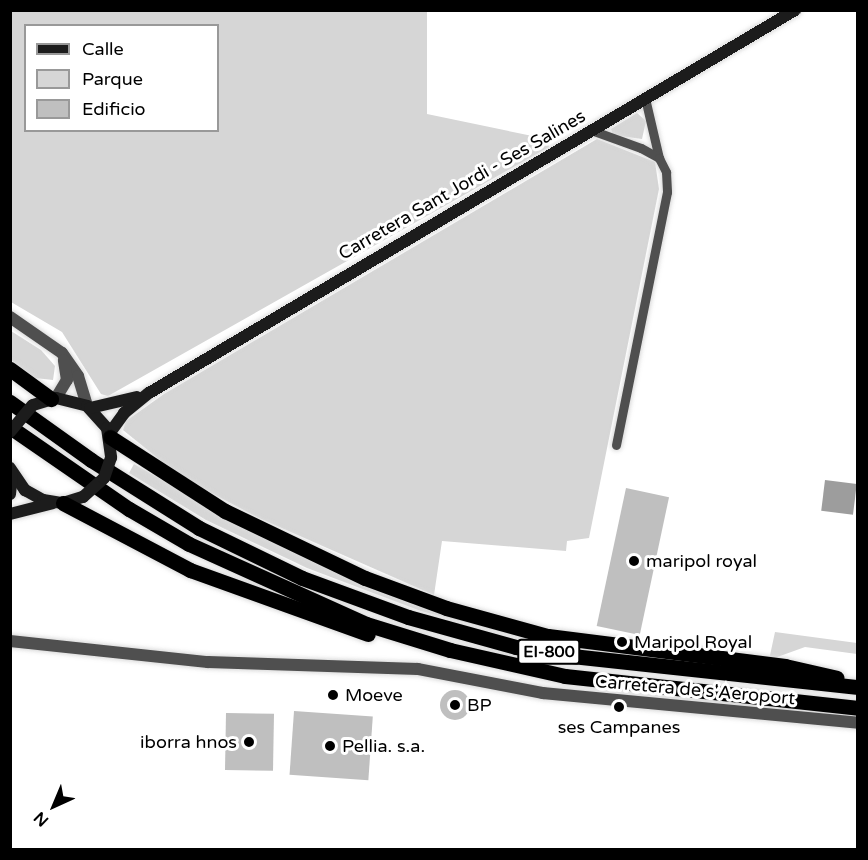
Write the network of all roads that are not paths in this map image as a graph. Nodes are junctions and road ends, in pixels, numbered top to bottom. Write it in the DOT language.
graph roads {
  1 [pos="795,10"];
  2 [pos="645,98"];
  3 [pos="591,130"];
  4 [pos="659,158"];
  5 [pos="10,317"];
  6 [pos="62,353"];
  7 [pos="10,369"];
  8 [pos="149,393"];
  9 [pos="54,398"];
  10 [pos="10,402"];
  11 [pos="89,407"];
  12 [pos="10,427"];
  13 [pos="10,432"];
  14 [pos="110,436"];
  15 [pos="616,445"];
  16 [pos="11,470"];
  17 [pos="10,494"];
  18 [pos="58,503"];
  19 [pos="10,513"];
  20 [pos="415,640"];
  21 [pos="10,641"];
  22 [pos="858,683"];
  23 [pos="858,687"];
  24 [pos="858,708"];
  25 [pos="858,723"];
  1 -- 2 [label="main road, Carretera Sant Jordi - Ses Salines"];
  2 -- 3 [label="main road, Carretera Sant Jordi - Ses Salines"];
  2 -- 4 [label="street"];
  3 -- 4 [label="street"];
  3 -- 8 [label="main road, Carretera Sant Jordi - Ses Salines"];
  4 -- 15 [label="street"];
  5 -- 6 [label="street"];
  6 -- 9 [label="street"];
  6 -- 11 [label="street"];
  7 -- 9 [label="highway"];
  8 -- 11 [label="main road, Carretera Sant Jordi - Ses Salines"];
  8 -- 14 [label="main road, Carretera Sant Jordi - Ses Salines"];
  9 -- 11 [label="main road"];
  9 -- 13 [label="main road, bridge"];
  10 -- 23 [label="highway, EI-800"];
  11 -- 14 [label="main road"];
  12 -- 20 [label="highway, EI-800"];
  14 -- 18 [label="main road, bridge"];
  14 -- 22 [label="highway"];
  16 -- 17 [label="main road"];
  16 -- 18 [label="main road"];
  18 -- 19 [label="main road"];
  18 -- 20 [label="highway"];
  20 -- 24 [label="highway, EI-800"];
  21 -- 25 [label="street, Carretera de s'Aeroport"];
}
